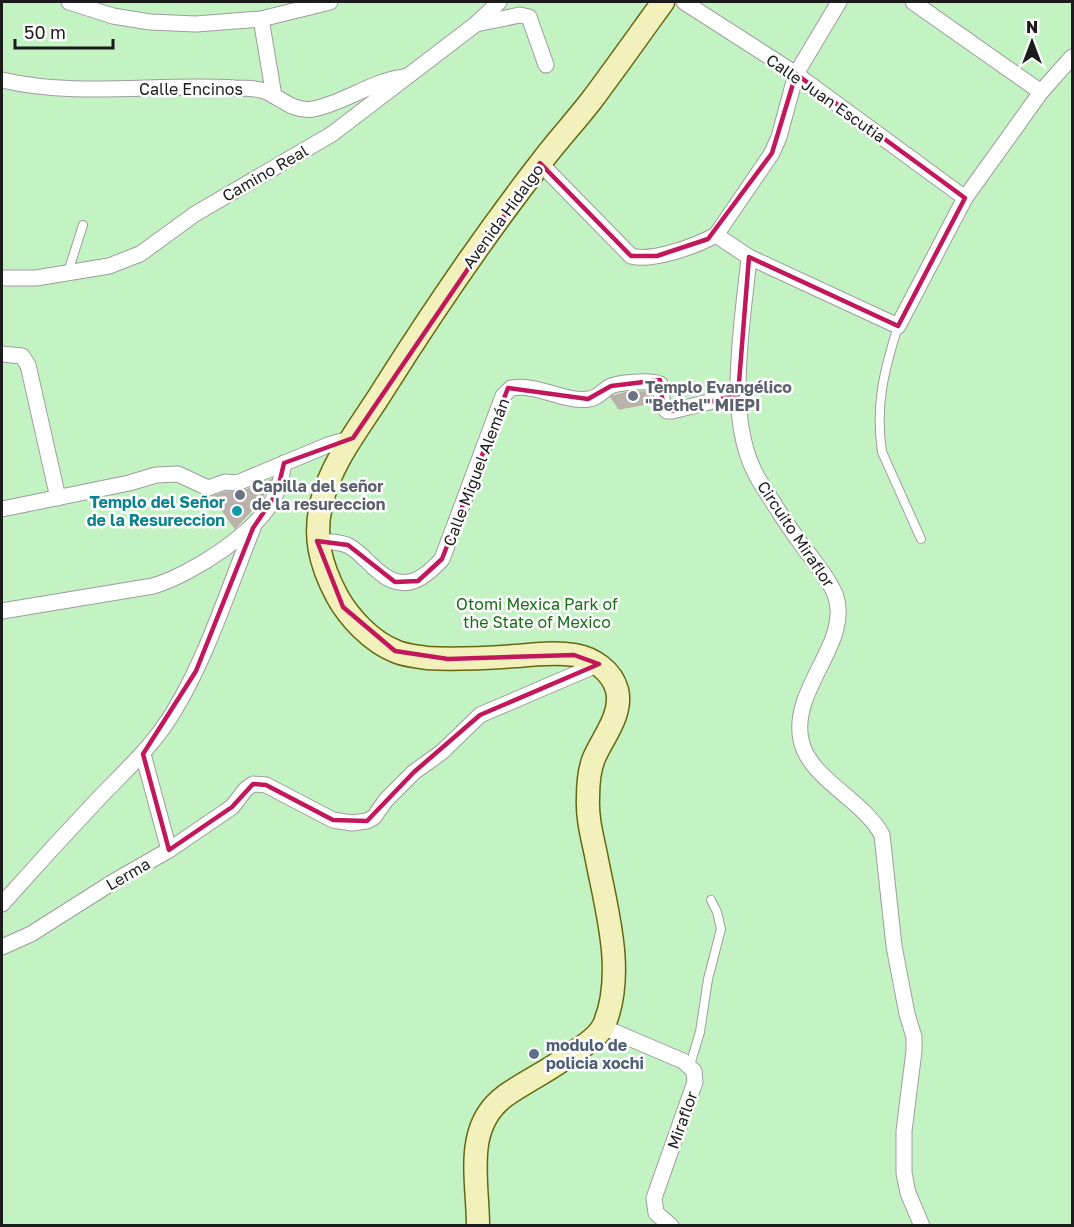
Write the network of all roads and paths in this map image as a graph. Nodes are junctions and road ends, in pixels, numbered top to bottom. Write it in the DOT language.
graph roads {
  1 [pos="69,2"];
  2 [pos="330,2"];
  3 [pos="499,2"];
  4 [pos="663,2"];
  5 [pos="684,2"];
  6 [pos="839,2"];
  7 [pos="913,2"];
  8 [pos="261,19"];
  9 [pos="476,24"];
  10 [pos="1072,57"];
  11 [pos="546,65"];
  12 [pos="795,74"];
  13 [pos="407,77"];
  14 [pos="2,80"];
  15 [pos="1041,92"];
  16 [pos="274,96"];
  17 [pos="540,163"];
  18 [pos="965,198"];
  19 [pos="83,225"];
  20 [pos="716,236"];
  21 [pos="749,257"];
  22 [pos="67,274"];
  23 [pos="2,281"];
  24 [pos="898,326"];
  25 [pos="2,354"];
  26 [pos="738,395"];
  27 [pos="353,438"];
  28 [pos="284,463"];
  29 [pos="58,498"];
  30 [pos="2,509"];
  31 [pos="253,528"];
  32 [pos="921,539"];
  33 [pos="317,541"];
  34 [pos="2,611"];
  35 [pos="599,664"];
  36 [pos="143,754"];
  37 [pos="169,850"];
  38 [pos="711,900"];
  39 [pos="2,904"];
  40 [pos="2,947"];
  41 [pos="603,1027"];
  42 [pos="690,1065"];
  43 [pos="478,1226"];
  44 [pos="671,1226"];
  45 [pos="922,1226"];
  1 -- 8 [label="street"];
  2 -- 8 [label="street"];
  3 -- 9 [label="street, Camino Real"];
  4 -- 17 [label="main road, Avenida Hidalgo"];
  5 -- 12 [label="street, Calle Juan Escutia"];
  6 -- 12 [label="street"];
  7 -- 15 [label="street"];
  8 -- 16 [label="street"];
  9 -- 11 [label="street"];
  9 -- 13 [label="street, Camino Real"];
  10 -- 15 [label="street"];
  12 -- 18 [label="street, Calle Juan Escutia"];
  12 -- 20 [label="street"];
  13 -- 16 [label="street, Calle Encinos"];
  13 -- 22 [label="street, Camino Real"];
  14 -- 16 [label="street, Calle Encinos"];
  15 -- 18 [label="street"];
  17 -- 20 [label="street"];
  17 -- 27 [label="main road, Avenida Hidalgo"];
  18 -- 24 [label="street"];
  19 -- 22 [label="lane"];
  20 -- 21 [label="street"];
  21 -- 24 [label="street"];
  21 -- 26 [label="street, Circuito Miraflor"];
  22 -- 23 [label="street, Camino Real"];
  24 -- 32 [label="lane"];
  25 -- 29 [label="street"];
  26 -- 33 [label="street, Calle Miguel Alemán"];
  26 -- 45 [label="street, Circuito Miraflor"];
  27 -- 28 [label="street"];
  27 -- 33 [label="main road, Avenida Hidalgo"];
  28 -- 29 [label="street"];
  28 -- 31 [label="street"];
  29 -- 30 [label="street"];
  31 -- 34 [label="street"];
  31 -- 36 [label="street"];
  33 -- 35 [label="main road"];
  35 -- 37 [label="street"];
  35 -- 41 [label="main road"];
  36 -- 37 [label="street, Lerma"];
  36 -- 39 [label="street"];
  37 -- 40 [label="street, Lerma"];
  38 -- 42 [label="lane"];
  41 -- 42 [label="street, Miraflor"];
  41 -- 43 [label="main road"];
  42 -- 44 [label="street, Miraflor"];
}
